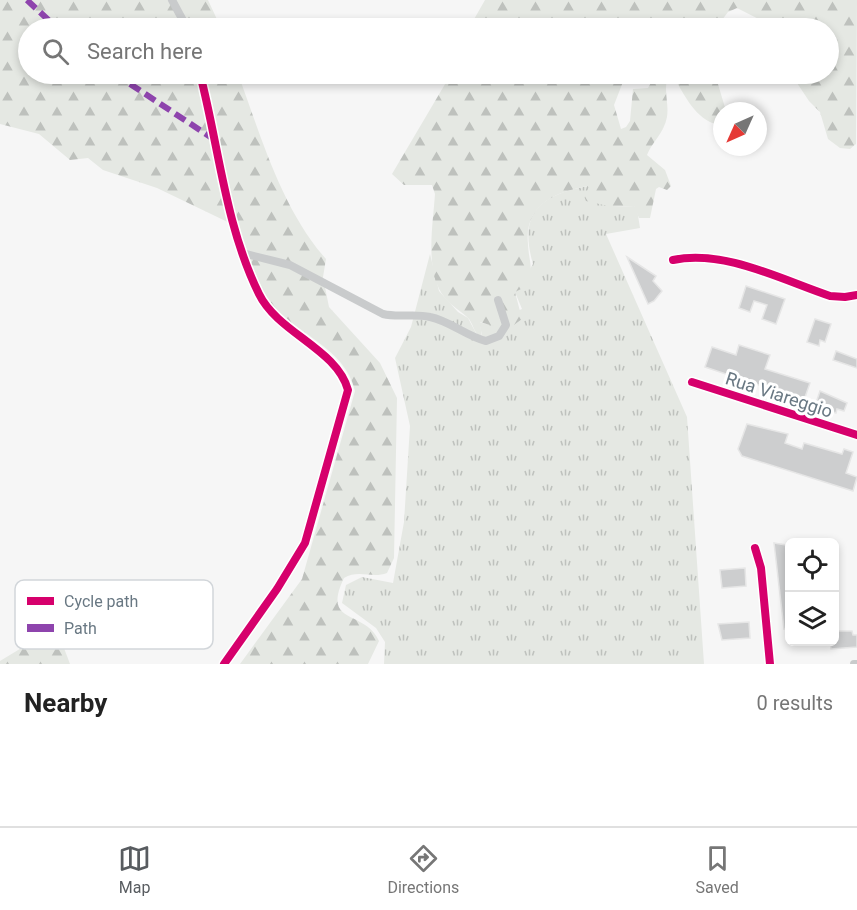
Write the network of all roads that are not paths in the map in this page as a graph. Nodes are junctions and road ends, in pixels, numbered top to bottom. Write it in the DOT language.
graph roads {
  1 [pos="171,0"];
  2 [pos="181,18"];
  3 [pos="202,84"];
  4 [pos="242,253"];
  5 [pos="673,260"];
  6 [pos="857,295"];
  7 [pos="498,300"];
  8 [pos="693,382"];
  9 [pos="857,435"];
  10 [pos="755,548"];
  11 [pos="224,664"];
  12 [pos="770,664"];
  1 -- 2 [label="street"];
  3 -- 4 [label="street"];
  4 -- 7 [label="street"];
  4 -- 11 [label="street"];
  5 -- 6 [label="street"];
  8 -- 9 [label="street, Rua Viareggio"];
  10 -- 12 [label="street"];
}
